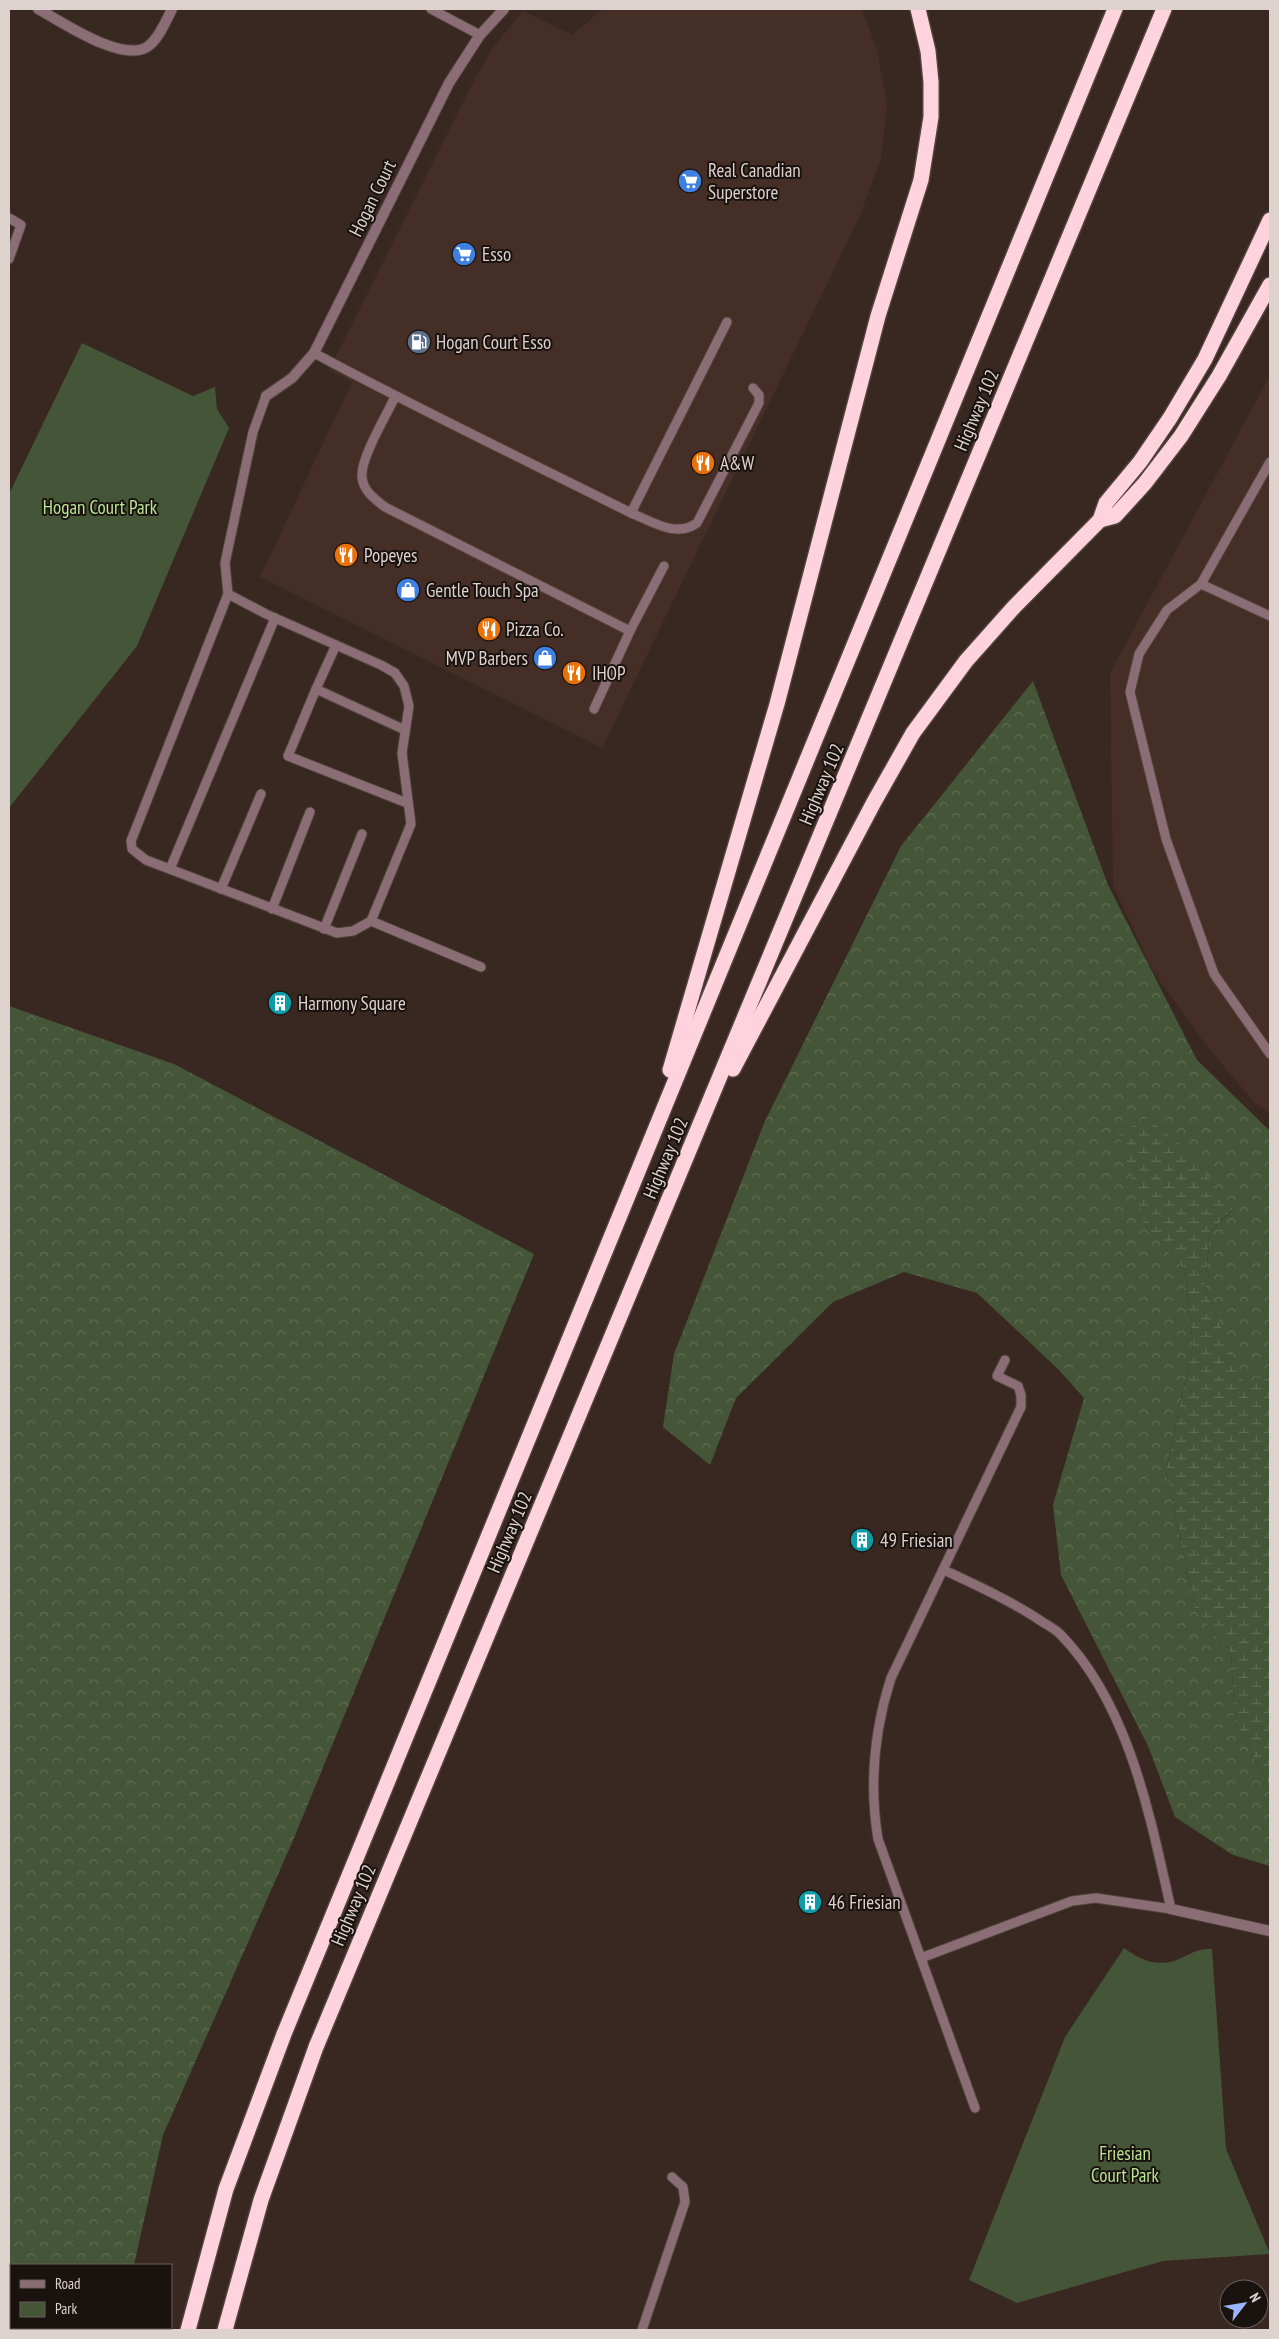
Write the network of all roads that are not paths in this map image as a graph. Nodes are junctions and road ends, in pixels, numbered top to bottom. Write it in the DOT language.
graph roads {
  1 [pos="38,9"];
  2 [pos="172,9"];
  3 [pos="431,9"];
  4 [pos="504,9"];
  5 [pos="918,9"];
  6 [pos="1115,9"];
  7 [pos="1164,9"];
  8 [pos="480,35"];
  9 [pos="9,218"];
  10 [pos="1270,220"];
  11 [pos="9,259"];
  12 [pos="1270,285"];
  13 [pos="727,322"];
  14 [pos="314,353"];
  15 [pos="753,388"];
  16 [pos="266,396"];
  17 [pos="395,397"];
  18 [pos="1270,462"];
  19 [pos="631,513"];
  20 [pos="1100,520"];
  21 [pos="664,566"];
  22 [pos="1200,584"];
  23 [pos="228,594"];
  24 [pos="1270,616"];
  25 [pos="275,618"];
  26 [pos="630,631"];
  27 [pos="336,645"];
  28 [pos="316,688"];
  29 [pos="594,709"];
  30 [pos="405,730"];
  31 [pos="261,794"];
  32 [pos="407,803"];
  33 [pos="310,812"];
  34 [pos="362,834"];
  35 [pos="170,869"];
  36 [pos="220,889"];
  37 [pos="272,909"];
  38 [pos="372,921"];
  39 [pos="324,929"];
  40 [pos="481,967"];
  41 [pos="1270,1054"];
  42 [pos="650,1140"];
  43 [pos="687,1157"];
  44 [pos="1005,1360"];
  45 [pos="944,1570"];
  46 [pos="1171,1908"];
  47 [pos="1270,1930"];
  48 [pos="921,1958"];
  49 [pos="975,2108"];
  50 [pos="672,2177"];
  51 [pos="188,2330"];
  52 [pos="225,2330"];
  53 [pos="642,2330"];
  1 -- 2 [label="street"];
  3 -- 8 [label="lane"];
  4 -- 8 [label="street, Hogan Court"];
  5 -- 42 [label="highway"];
  6 -- 42 [label="highway, Highway 102"];
  7 -- 43 [label="highway, Highway 102"];
  8 -- 14 [label="street, Hogan Court"];
  9 -- 11 [label="lane"];
  10 -- 20 [label="highway"];
  12 -- 20 [label="highway"];
  13 -- 19 [label="lane"];
  14 -- 16 [label="street, Hogan Court"];
  14 -- 17 [label="lane"];
  15 -- 19 [label="lane"];
  16 -- 23 [label="lane"];
  17 -- 19 [label="lane"];
  17 -- 26 [label="lane"];
  18 -- 22 [label="lane"];
  20 -- 43 [label="highway"];
  21 -- 26 [label="lane"];
  22 -- 24 [label="lane"];
  22 -- 41 [label="lane"];
  23 -- 25 [label="lane"];
  23 -- 35 [label="lane"];
  25 -- 27 [label="lane"];
  25 -- 35 [label="lane"];
  26 -- 29 [label="lane"];
  27 -- 28 [label="lane"];
  27 -- 30 [label="lane"];
  28 -- 30 [label="lane"];
  28 -- 32 [label="lane"];
  30 -- 32 [label="lane"];
  31 -- 36 [label="lane"];
  32 -- 38 [label="lane"];
  33 -- 37 [label="lane"];
  34 -- 39 [label="lane"];
  35 -- 36 [label="lane"];
  36 -- 37 [label="lane"];
  37 -- 39 [label="lane"];
  38 -- 39 [label="lane"];
  38 -- 40 [label="lane"];
  42 -- 51 [label="highway, Highway 102"];
  43 -- 52 [label="highway, Highway 102"];
  44 -- 45 [label="lane"];
  45 -- 46 [label="lane"];
  45 -- 48 [label="lane"];
  46 -- 47 [label="street"];
  46 -- 48 [label="lane"];
  48 -- 49 [label="lane"];
  50 -- 53 [label="lane"];
}
